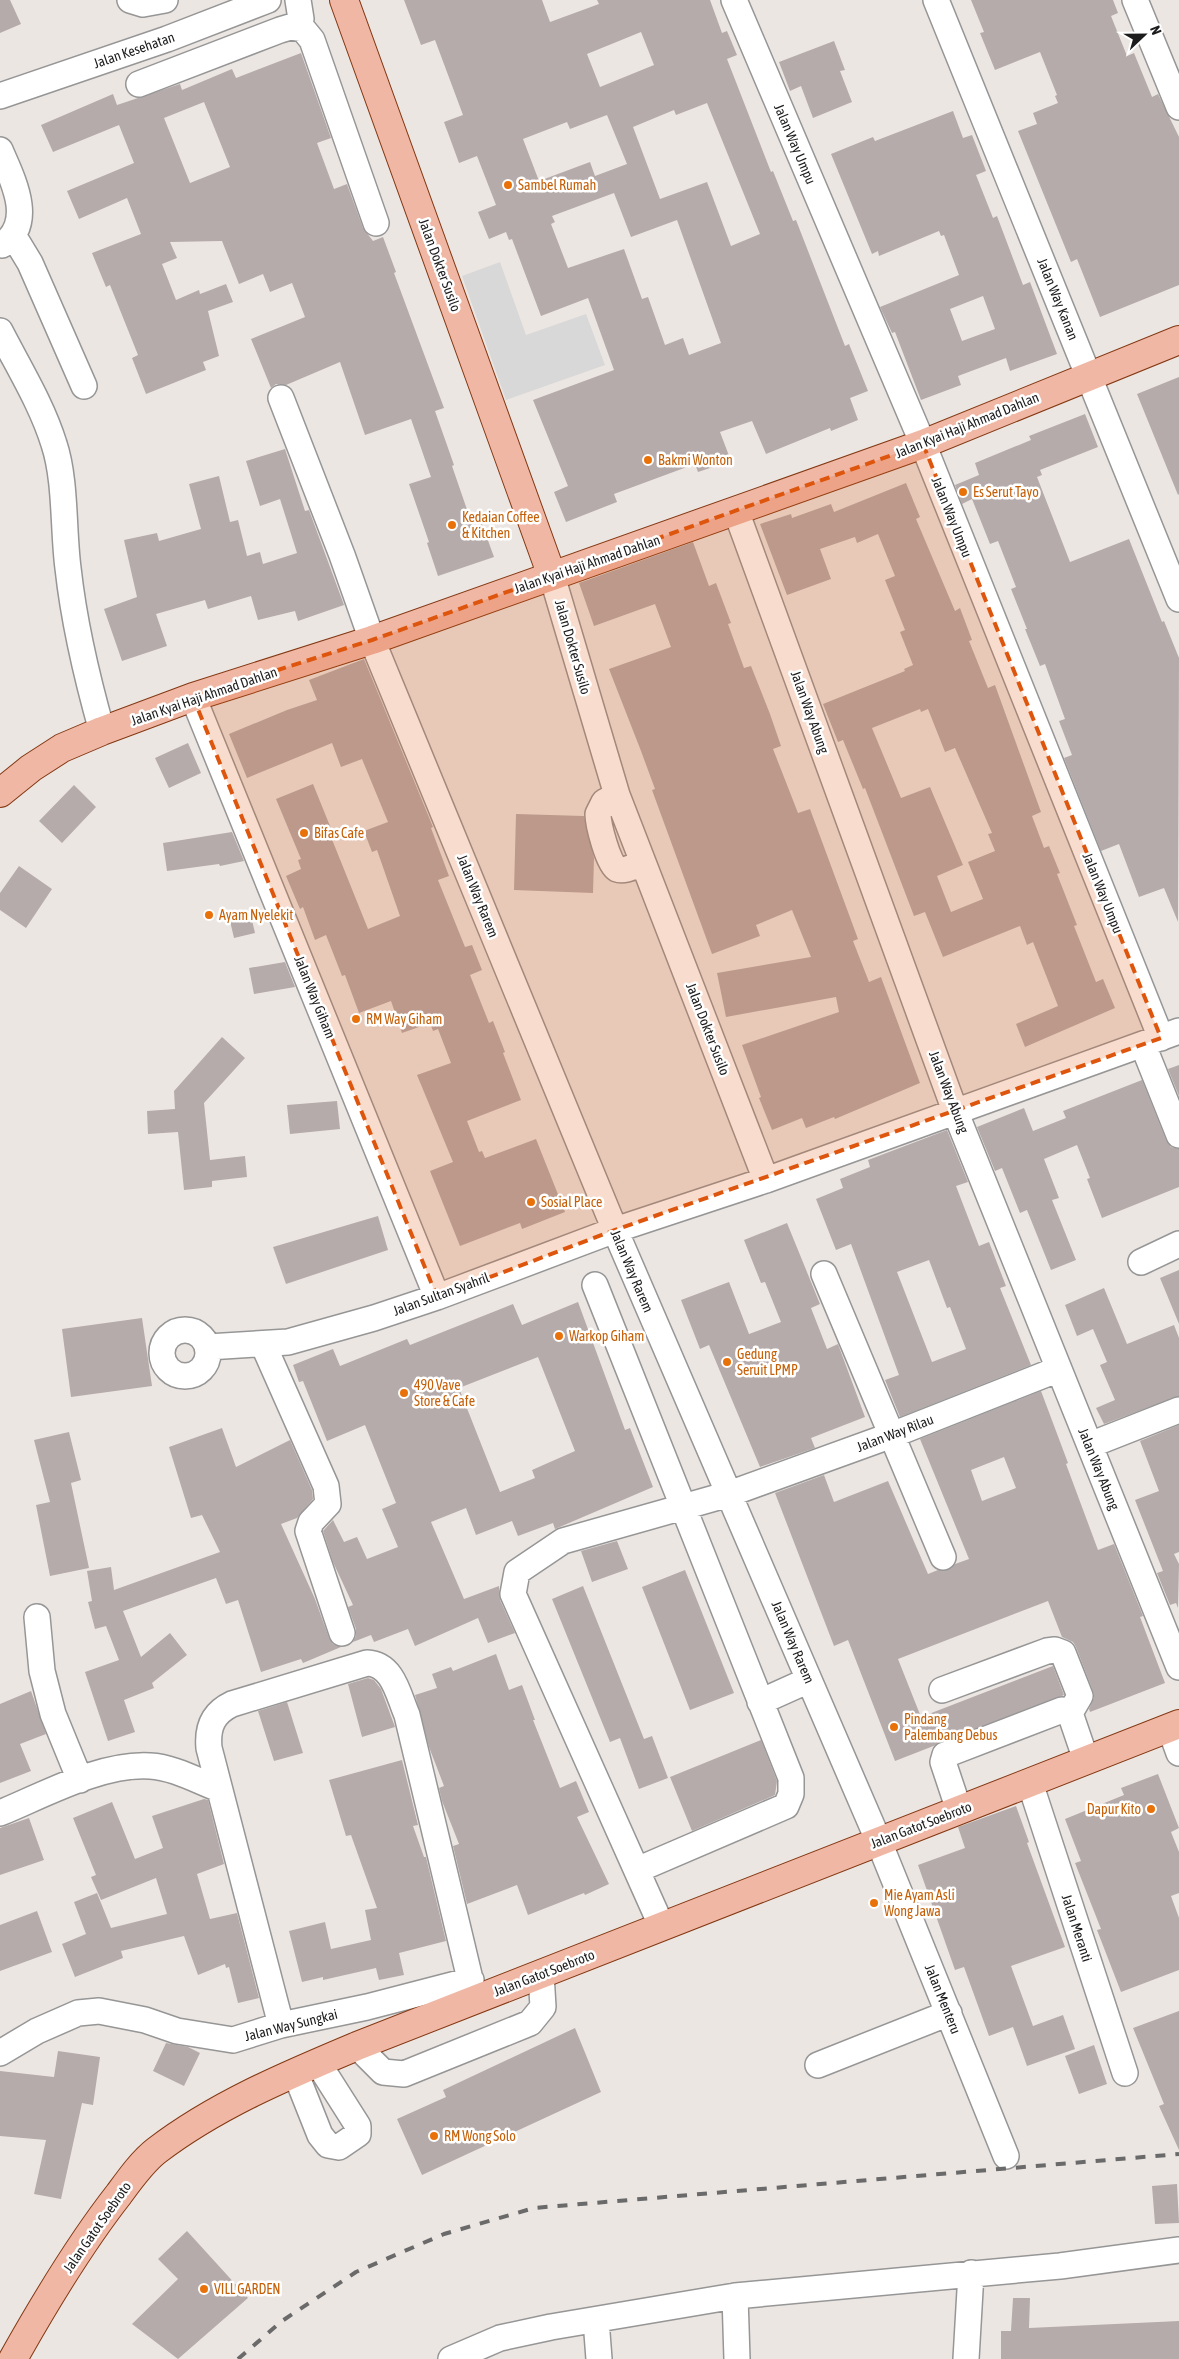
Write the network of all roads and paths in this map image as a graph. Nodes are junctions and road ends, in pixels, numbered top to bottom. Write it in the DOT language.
graph roads {
  1 [pos="130,0"];
  2 [pos="165,0"];
  3 [pos="267,0"];
  4 [pos="298,0"];
  5 [pos="344,0"];
  6 [pos="734,0"];
  7 [pos="936,0"];
  8 [pos="1135,0"];
  9 [pos="297,27"];
  10 [pos="167,39"];
  11 [pos="178,70"];
  12 [pos="139,84"];
  13 [pos="0,96"];
  14 [pos="1179,106"];
  15 [pos="0,150"];
  16 [pos="376,223"];
  17 [pos="7,241"];
  18 [pos="0,331"];
  19 [pos="1179,340"];
  20 [pos="1089,376"];
  21 [pos="84,386"];
  22 [pos="280,398"];
  23 [pos="924,444"];
  24 [pos="736,511"];
  25 [pos="552,576"];
  26 [pos="1179,598"];
  27 [pos="372,640"];
  28 [pos="193,698"];
  29 [pos="102,731"];
  30 [pos="0,793"];
  31 [pos="1161,1038"];
  32 [pos="955,1110"];
  33 [pos="1179,1135"];
  34 [pos="766,1180"];
  35 [pos="615,1230"];
  36 [pos="1179,1244"];
  37 [pos="1141,1262"];
  38 [pos="824,1274"];
  39 [pos="595,1286"];
  40 [pos="437,1297"];
  41 [pos="263,1344"];
  42 [pos="208,1347"];
  43 [pos="1059,1369"];
  44 [pos="1179,1410"];
  45 [pos="892,1435"];
  46 [pos="1090,1445"];
  47 [pos="729,1494"];
  48 [pos="683,1507"];
  49 [pos="943,1557"];
  50 [pos="37,1617"];
  51 [pos="342,1633"];
  52 [pos="1179,1667"];
  53 [pos="809,1680"];
  54 [pos="942,1690"];
  55 [pos="760,1702"];
  56 [pos="1070,1713"];
  57 [pos="1174,1726"];
  58 [pos="1179,1753"];
  59 [pos="1086,1760"];
  60 [pos="80,1780"];
  61 [pos="1030,1783"];
  62 [pos="219,1789"];
  63 [pos="959,1810"];
  64 [pos="0,1813"];
  65 [pos="879,1842"];
  66 [pos="637,1870"];
  67 [pos="662,1927"];
  68 [pos="541,1974"];
  69 [pos="473,1990"];
  70 [pos="949,2014"];
  71 [pos="281,2025"];
  72 [pos="357,2046"];
  73 [pos="0,2054"];
  74 [pos="818,2065"];
  75 [pos="1125,2073"];
  76 [pos="1006,2156"];
  77 [pos="1179,2250"];
  78 [pos="971,2273"];
  79 [pos="735,2296"];
  80 [pos="596,2320"];
  81 [pos="13,2359"];
  82 [pos="451,2359"];
  83 [pos="599,2359"];
  84 [pos="737,2359"];
  85 [pos="966,2359"];
  1 -- 2 [label="street"];
  3 -- 10 [label="street, Jalan Kesehatan"];
  4 -- 9 [label="street"];
  5 -- 25 [label="main road, Jalan Dokter Susilo"];
  6 -- 23 [label="street, Jalan Way Umpu"];
  7 -- 20 [label="street, Jalan Way Kanan"];
  8 -- 14 [label="street"];
  9 -- 11 [label="street"];
  9 -- 16 [label="street"];
  10 -- 11 [label="street"];
  10 -- 13 [label="street, Jalan Kesehatan"];
  11 -- 12 [label="street"];
  15 -- 17 [label="street"];
  17 -- 21 [label="street"];
  18 -- 29 [label="street"];
  19 -- 20 [label="main road, Jalan Kyai Haji Ahmad Dahlan"];
  20 -- 23 [label="main road, Jalan Kyai Haji Ahmad Dahlan"];
  20 -- 26 [label="street, Jalan Way Kanan"];
  22 -- 27 [label="street, Jalan Way Rarem"];
  23 -- 24 [label="main road, Jalan Kyai Haji Ahmad Dahlan"];
  23 -- 31 [label="street, Jalan Way Umpu"];
  24 -- 25 [label="main road, Jalan Kyai Haji Ahmad Dahlan"];
  24 -- 32 [label="street, Jalan Way Abung"];
  25 -- 27 [label="main road, Jalan Kyai Haji Ahmad Dahlan"];
  25 -- 34 [label="street, Jalan Dokter Susilo"];
  27 -- 28 [label="main road, Jalan Kyai Haji Ahmad Dahlan"];
  27 -- 35 [label="street, Jalan Way Rarem"];
  28 -- 29 [label="main road, Jalan Kyai Haji Ahmad Dahlan"];
  28 -- 40 [label="street, Jalan Way Giham"];
  29 -- 30 [label="main road, Jalan Kyai Haji Ahmad Dahlan"];
  31 -- 32 [label="street, Jalan Sultan Syahril"];
  31 -- 33 [label="street, Jalan Way Umpu"];
  32 -- 34 [label="street, Jalan Sultan Syahril"];
  32 -- 43 [label="street, Jalan Way Abung"];
  34 -- 35 [label="street, Jalan Sultan Syahril"];
  35 -- 40 [label="street, Jalan Sultan Syahril"];
  35 -- 47 [label="street, Jalan Way Rarem"];
  36 -- 37 [label="street"];
  38 -- 45 [label="street"];
  39 -- 48 [label="street"];
  40 -- 41 [label="street, Jalan Sultan Syahril"];
  41 -- 42 [label="street, Jalan Sultan Syahril"];
  41 -- 51 [label="street"];
  43 -- 45 [label="street, Jalan Way Rilau"];
  43 -- 46 [label="street, Jalan Way Abung"];
  44 -- 46 [label="street"];
  45 -- 47 [label="street, Jalan Way Rilau"];
  45 -- 49 [label="street"];
  46 -- 52 [label="street, Jalan Way Abung"];
  47 -- 48 [label="street, Jalan Way Rilau"];
  47 -- 53 [label="street, Jalan Way Rarem"];
  48 -- 55 [label="street"];
  48 -- 66 [label="street, Jalan Way Rilau"];
  50 -- 60 [label="street"];
  53 -- 55 [label="street"];
  53 -- 65 [label="street, Jalan Way Rarem"];
  54 -- 56 [label="street"];
  55 -- 66 [label="street"];
  56 -- 59 [label="street"];
  56 -- 63 [label="street"];
  57 -- 58 [label="street"];
  57 -- 59 [label="main road, Jalan Gatot Soebroto"];
  59 -- 61 [label="main road, Jalan Gatot Soebroto"];
  60 -- 62 [label="street"];
  60 -- 64 [label="street"];
  61 -- 63 [label="main road, Jalan Gatot Soebroto"];
  61 -- 75 [label="street, Jalan Meranti"];
  62 -- 69 [label="street"];
  62 -- 71 [label="street"];
  63 -- 65 [label="main road, Jalan Gatot Soebroto"];
  65 -- 67 [label="main road, Jalan Gatot Soebroto"];
  65 -- 70 [label="street, Jalan Menteru"];
  66 -- 67 [label="street, Jalan Way Rilau"];
  67 -- 68 [label="main road, Jalan Gatot Soebroto"];
  68 -- 69 [label="main road, Jalan Gatot Soebroto"];
  68 -- 72 [label="street"];
  69 -- 71 [label="street, Jalan Way Sungkai"];
  69 -- 72 [label="main road, Jalan Gatot Soebroto"];
  70 -- 74 [label="street"];
  70 -- 76 [label="street, Jalan Menteru"];
  71 -- 73 [label="street, Jalan Way Sungkai"];
  72 -- 81 [label="main road, Jalan Gatot Soebroto"];
  77 -- 78 [label="street"];
  78 -- 79 [label="street"];
  78 -- 85 [label="street"];
  79 -- 80 [label="street"];
  79 -- 84 [label="street"];
  80 -- 82 [label="street"];
  80 -- 83 [label="street"];
}
